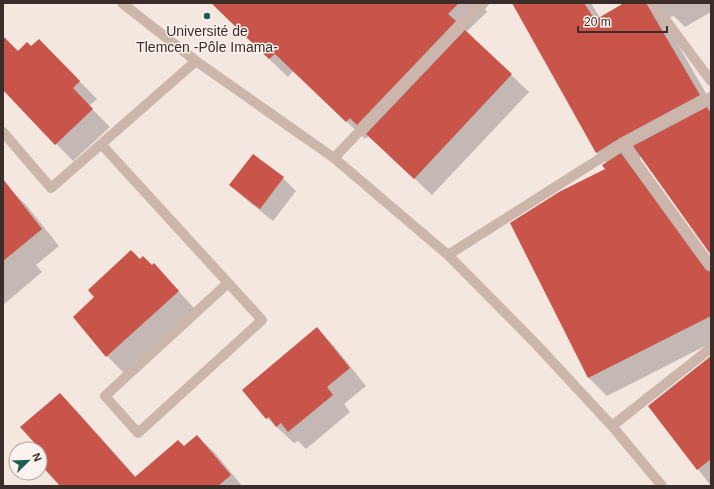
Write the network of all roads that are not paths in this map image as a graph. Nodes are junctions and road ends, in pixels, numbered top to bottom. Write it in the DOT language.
graph roads {
  1 [pos="122,3"];
  2 [pos="482,3"];
  3 [pos="653,3"];
  4 [pos="196,60"];
  5 [pos="711,81"];
  6 [pos="711,97"];
  7 [pos="3,132"];
  8 [pos="101,144"];
  9 [pos="623,144"];
  10 [pos="334,158"];
  11 [pos="448,255"];
  12 [pos="711,266"];
  13 [pos="228,283"];
  14 [pos="711,348"];
  15 [pos="612,426"];
  16 [pos="662,486"];
  1 -- 4 [label="street"];
  2 -- 10 [label="street"];
  3 -- 5 [label="street"];
  4 -- 8 [label="street"];
  4 -- 10 [label="street"];
  6 -- 9 [label="street"];
  7 -- 8 [label="street"];
  8 -- 13 [label="street"];
  9 -- 11 [label="street"];
  9 -- 12 [label="street"];
  10 -- 11 [label="street"];
  11 -- 15 [label="street"];
  13 -- 13 [label="street"];
  14 -- 15 [label="street"];
  15 -- 16 [label="street"];
}
